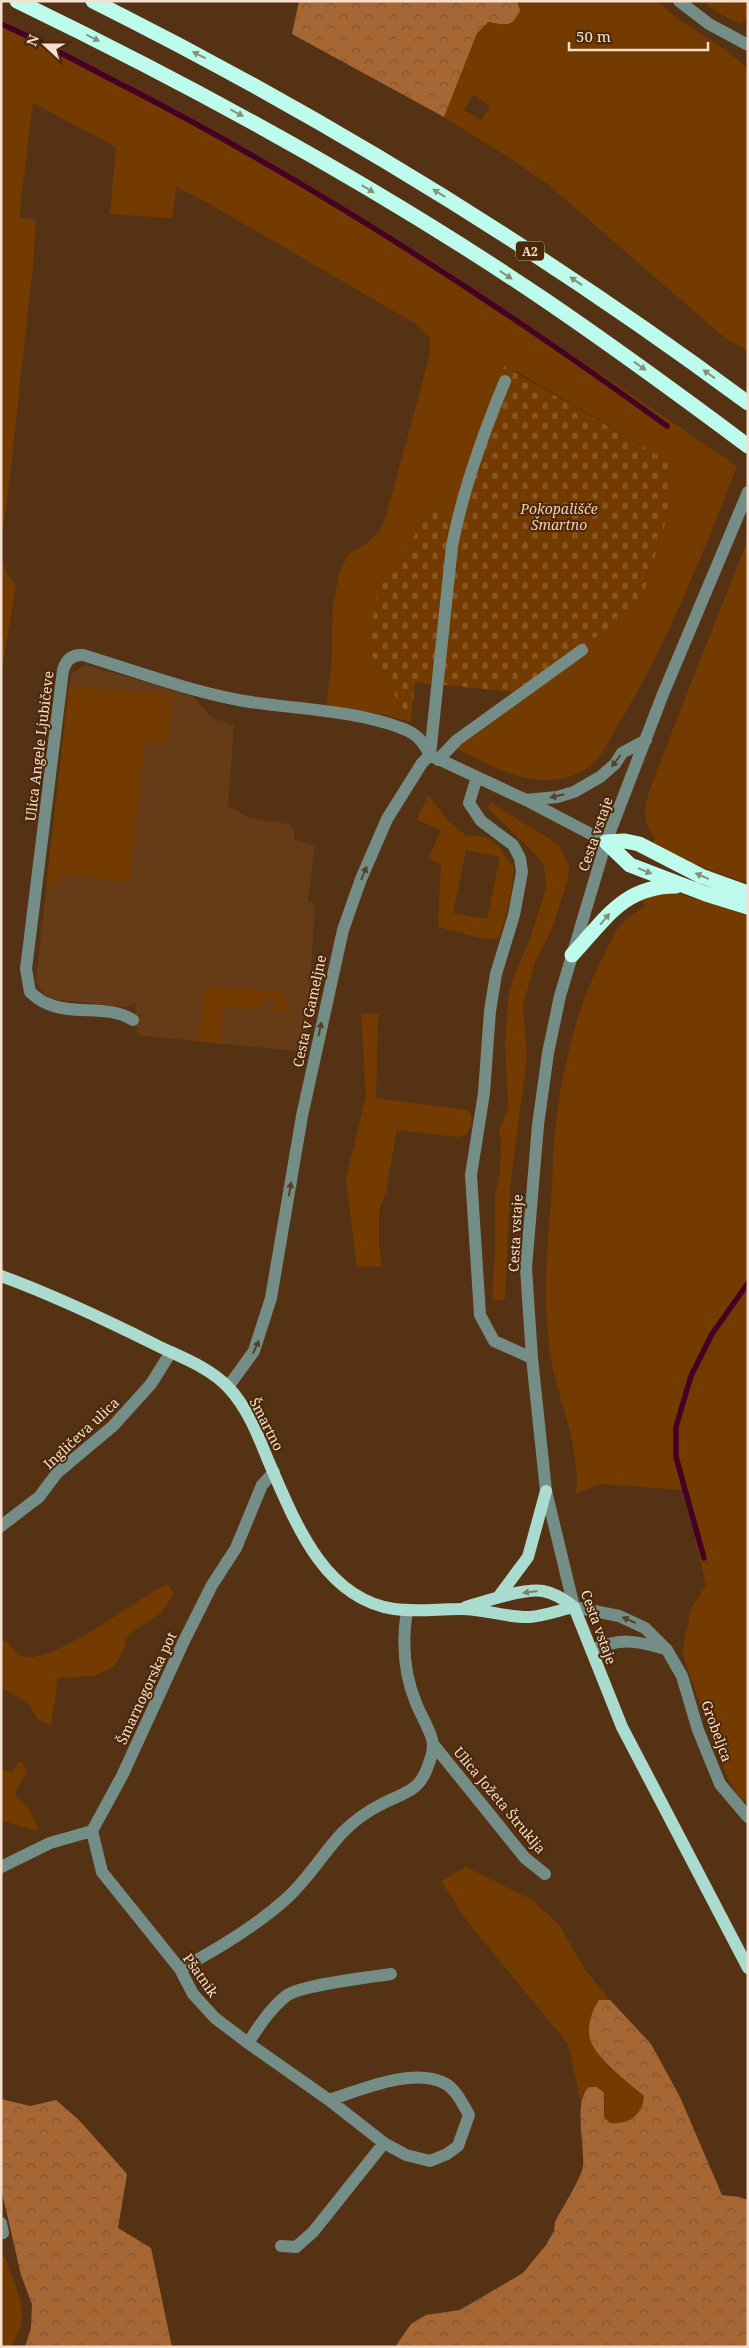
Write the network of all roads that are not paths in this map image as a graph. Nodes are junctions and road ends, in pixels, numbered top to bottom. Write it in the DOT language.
graph roads {
  1 [pos="17,1"];
  2 [pos="93,1"];
  3 [pos="679,1"];
  4 [pos="748,44"];
  5 [pos="505,381"];
  6 [pos="748,403"];
  7 [pos="748,446"];
  8 [pos="748,492"];
  9 [pos="582,650"];
  10 [pos="646,740"];
  11 [pos="434,758"];
  12 [pos="478,777"];
  13 [pos="526,800"];
  14 [pos="606,842"];
  15 [pos="682,886"];
  16 [pos="748,893"];
  17 [pos="748,907"];
  18 [pos="572,955"];
  19 [pos="133,1020"];
  20 [pos="1,1276"];
  21 [pos="170,1352"];
  22 [pos="532,1358"];
  23 [pos="228,1387"];
  24 [pos="274,1472"];
  25 [pos="546,1491"];
  26 [pos="1,1526"];
  27 [pos="499,1596"];
  28 [pos="574,1607"];
  29 [pos="461,1609"];
  30 [pos="407,1610"];
  31 [pos="591,1650"];
  32 [pos="667,1650"];
  33 [pos="433,1744"];
  34 [pos="748,1816"];
  35 [pos="92,1831"];
  36 [pos="1,1867"];
  37 [pos="545,1874"];
  38 [pos="748,1968"];
  39 [pos="180,1969"];
  40 [pos="391,1974"];
  41 [pos="248,2043"];
  42 [pos="328,2100"];
  43 [pos="384,2143"];
  44 [pos="281,2246"];
  1 -- 7 [label="highway, A2, one-way"];
  6 -- 2 [label="highway, A2, one-way"];
  3 -- 4 [label="street"];
  5 -- 11 [label="street"];
  8 -- 10 [label="street, Cesta vstaje"];
  9 -- 11 [label="street, Cesta v Gameljne"];
  10 -- 13 [label="street, one-way"];
  10 -- 14 [label="street, Cesta vstaje"];
  11 -- 12 [label="street"];
  11 -- 19 [label="street, Ulica Angele Ljubičeve"];
  23 -- 11 [label="street, Cesta v Gameljne, one-way"];
  12 -- 13 [label="street"];
  12 -- 22 [label="street"];
  13 -- 14 [label="street"];
  14 -- 15 [label="highway, one-way"];
  16 -- 14 [label="highway, one-way"];
  14 -- 18 [label="street, Cesta vstaje"];
  15 -- 17 [label="highway"];
  18 -- 15 [label="highway, one-way"];
  18 -- 22 [label="street, Cesta vstaje"];
  20 -- 21 [label="main road, Šmartno"];
  21 -- 23 [label="main road, Šmartno"];
  21 -- 26 [label="street, Ingličeva ulica"];
  22 -- 25 [label="street, Cesta vstaje"];
  23 -- 24 [label="main road, Šmartno"];
  24 -- 30 [label="main road, Šmartno"];
  24 -- 35 [label="street, Šmarnogorska pot"];
  25 -- 27 [label="main road"];
  25 -- 28 [label="street, Cesta vstaje"];
  28 -- 27 [label="main road, one-way"];
  27 -- 29 [label="main road"];
  28 -- 29 [label="main road"];
  28 -- 31 [label="main road, Cesta vstaje"];
  32 -- 28 [label="street, Grobeljca, one-way"];
  29 -- 30 [label="main road, Šmartno"];
  30 -- 33 [label="street, Ulica Jožeta Štruklja"];
  31 -- 32 [label="street"];
  31 -- 38 [label="main road, Cesta vstaje"];
  32 -- 34 [label="street, Grobeljca"];
  33 -- 37 [label="street, Ulica Jožeta Štruklja"];
  33 -- 39 [label="street, Ulica Jožeta Štruklja"];
  35 -- 36 [label="street"];
  35 -- 39 [label="street, Pšatnik"];
  39 -- 41 [label="street, Pšatnik"];
  40 -- 41 [label="street"];
  41 -- 42 [label="street, Pšatnik"];
  42 -- 43 [label="street, Pšatnik"];
  42 -- 43 [label="street, Pšatnik"];
  43 -- 44 [label="street"];
}
